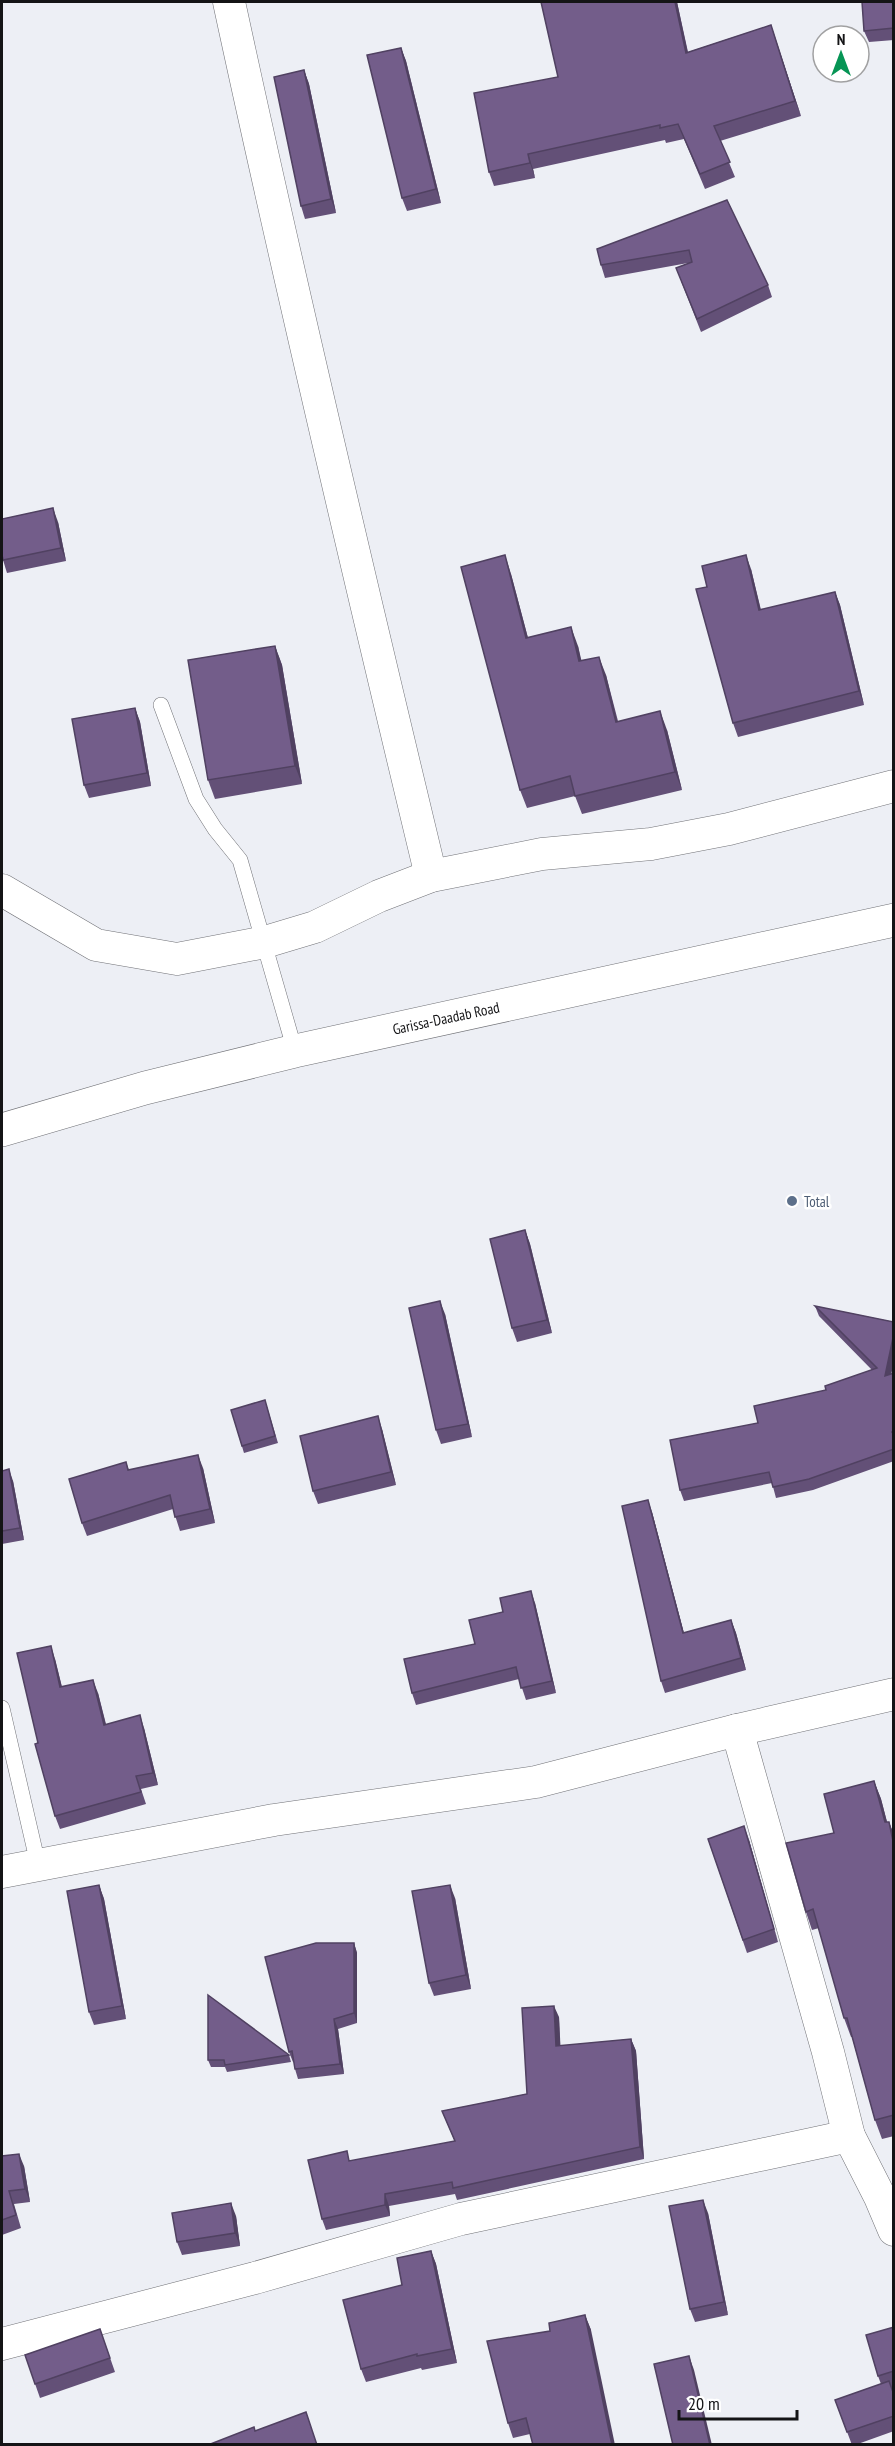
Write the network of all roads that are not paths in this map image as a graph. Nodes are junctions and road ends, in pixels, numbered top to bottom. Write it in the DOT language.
graph roads {
  1 [pos="229,2"];
  2 [pos="161,705"];
  3 [pos="894,786"];
  4 [pos="431,876"];
  5 [pos="2,890"];
  6 [pos="894,920"];
  7 [pos="265,942"];
  8 [pos="295,1051"];
  9 [pos="2,1130"];
  10 [pos="894,1694"];
  11 [pos="2,1708"];
  12 [pos="737,1730"];
  13 [pos="38,1864"];
  14 [pos="2,1872"];
  15 [pos="849,2136"];
  16 [pos="894,2230"];
  17 [pos="2,2344"];
  1 -- 4 [label="street"];
  2 -- 7 [label="lane"];
  3 -- 4 [label="street"];
  4 -- 7 [label="street"];
  5 -- 7 [label="street"];
  6 -- 8 [label="highway, Garissa-Daadab Road"];
  7 -- 8 [label="lane"];
  8 -- 9 [label="highway, Garissa-Daadab Road"];
  10 -- 12 [label="street"];
  11 -- 13 [label="lane"];
  12 -- 13 [label="street"];
  12 -- 15 [label="street"];
  13 -- 14 [label="street"];
  15 -- 16 [label="street"];
  15 -- 17 [label="street"];
}
